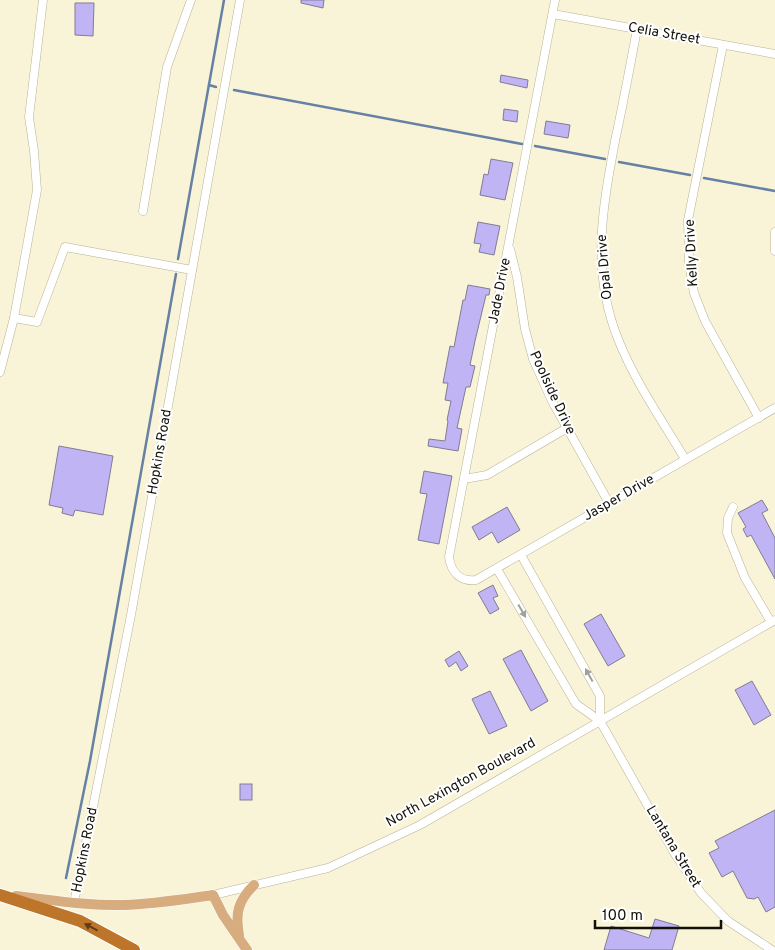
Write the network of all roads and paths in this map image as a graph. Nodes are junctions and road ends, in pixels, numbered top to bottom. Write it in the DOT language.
graph roads {
  1 [pos="42,0"];
  2 [pos="191,0"];
  3 [pos="240,0"];
  4 [pos="555,0"];
  5 [pos="553,14"];
  6 [pos="637,29"];
  7 [pos="723,44"];
  8 [pos="775,54"];
  9 [pos="143,211"];
  10 [pos="775,232"];
  11 [pos="509,247"];
  12 [pos="775,251"];
  13 [pos="192,270"];
  14 [pos="14,318"];
  15 [pos="0,372"];
  16 [pos="775,408"];
  17 [pos="759,418"];
  18 [pos="567,428"];
  19 [pos="685,459"];
  20 [pos="464,479"];
  21 [pos="609,503"];
  22 [pos="733,507"];
  23 [pos="521,555"];
  24 [pos="497,569"];
  25 [pos="461,578"];
  26 [pos="773,621"];
  27 [pos="600,721"];
  28 [pos="254,885"];
  29 [pos="0,895"];
  30 [pos="213,895"];
  31 [pos="74,903"];
  32 [pos="241,941"];
  33 [pos="134,950"];
  34 [pos="247,950"];
  35 [pos="772,950"];
  1 -- 14 [label="street"];
  2 -- 9 [label="street"];
  3 -- 13 [label="street, Hopkins Road"];
  4 -- 5 [label="street, Jade Drive"];
  5 -- 6 [label="street, Celia Street"];
  5 -- 11 [label="street, Jade Drive"];
  6 -- 7 [label="street, Celia Street"];
  6 -- 19 [label="street, Opal Drive"];
  7 -- 8 [label="street, Celia Street"];
  7 -- 17 [label="street, Kelly Drive"];
  10 -- 12 [label="street"];
  11 -- 18 [label="street, Poolside Drive"];
  11 -- 20 [label="street, Jade Drive"];
  13 -- 14 [label="street"];
  13 -- 31 [label="street, Hopkins Road"];
  14 -- 15 [label="street"];
  16 -- 17 [label="street, Jasper Drive"];
  17 -- 19 [label="street, Jasper Drive"];
  18 -- 20 [label="street"];
  18 -- 21 [label="street, Poolside Drive"];
  19 -- 21 [label="street, Jasper Drive"];
  20 -- 25 [label="street, Jade Drive"];
  21 -- 23 [label="street, Jasper Drive"];
  22 -- 26 [label="street"];
  23 -- 24 [label="street, Jasper Drive"];
  27 -- 23 [label="street, Lantana Street, one-way"];
  24 -- 25 [label="street, Jasper Drive"];
  24 -- 27 [label="street, Lantana Street, one-way"];
  26 -- 27 [label="street, North Lexington Boulevard"];
  27 -- 28 [label="street, North Lexington Boulevard"];
  27 -- 35 [label="street, Lantana Street"];
  28 -- 30 [label="street, North Lexington Boulevard"];
  28 -- 32 [label="main road"];
  29 -- 31 [label="main road, North Lexington Boulevard"];
  33 -- 29 [label="highway, one-way"];
  30 -- 31 [label="main road, North Lexington Boulevard"];
  30 -- 32 [label="main road"];
  32 -- 34 [label="main road"];
}
